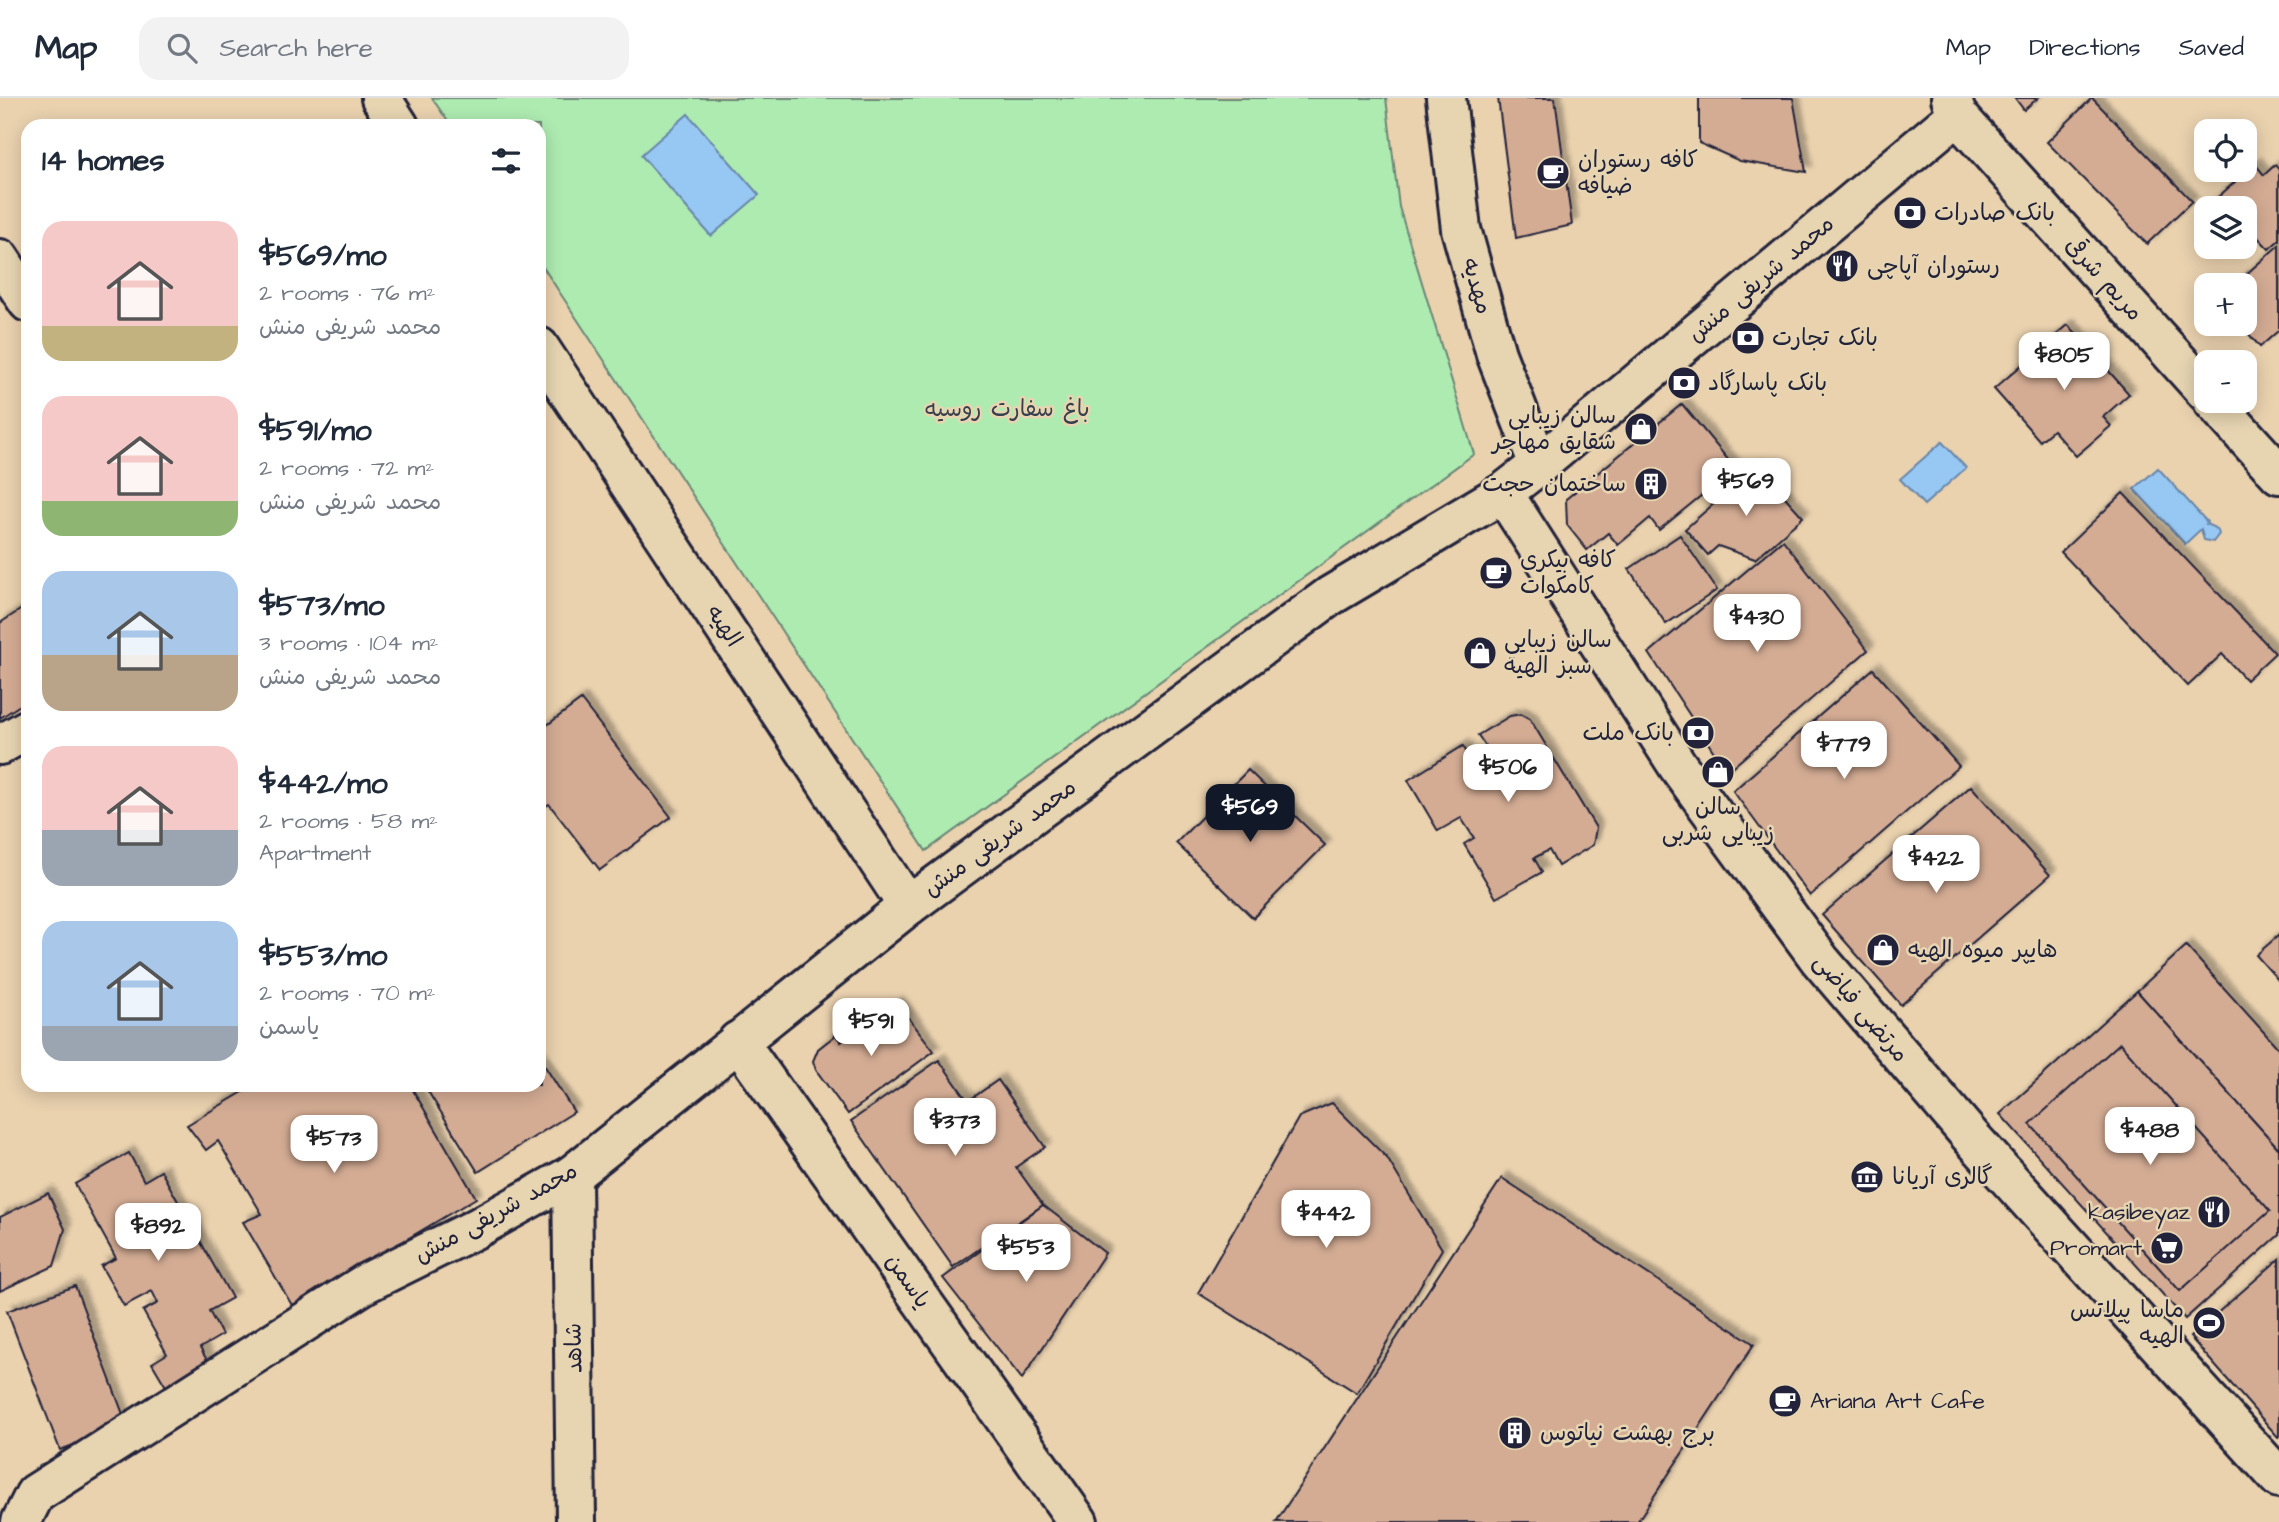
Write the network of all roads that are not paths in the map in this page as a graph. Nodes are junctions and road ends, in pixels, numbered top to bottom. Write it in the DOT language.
graph roads {
  1 [pos="381,98"];
  2 [pos="1446,98"];
  3 [pos="1954,106"];
  4 [pos="394,119"];
  5 [pos="0,259"];
  6 [pos="21,291"];
  7 [pos="546,358"];
  8 [pos="2194,378"];
  9 [pos="2224,413"];
  10 [pos="1539,465"];
  11 [pos="2279,474"];
  12 [pos="1503,493"];
  13 [pos="21,733"];
  14 [pos="0,745"];
  15 [pos="908,906"];
  16 [pos="738,1041"];
  17 [pos="572,1175"];
  18 [pos="2279,1478"];
  19 [pos="21,1522"];
  20 [pos="576,1522"];
  21 [pos="1079,1522"];
  1 -- 4 [label="street"];
  2 -- 10 [label="street, مهدیه"];
  3 -- 8 [label="street, مریم شرقی"];
  3 -- 10 [label="street, محمد شریفی منش"];
  5 -- 6 [label="street"];
  7 -- 15 [label="street, الهیه"];
  9 -- 11 [label="street"];
  10 -- 12 [label="street, محمد شریفی منش"];
  12 -- 15 [label="street, محمد شریفی منش"];
  12 -- 18 [label="street, مرتضی فیاضی"];
  13 -- 14 [label="street"];
  15 -- 16 [label="street, محمد شریفی منش"];
  16 -- 17 [label="street, محمد شریفی منش"];
  16 -- 21 [label="street, یاسمن"];
  17 -- 19 [label="street, محمد شریفی منش"];
  17 -- 20 [label="street, شاهد"];
}
